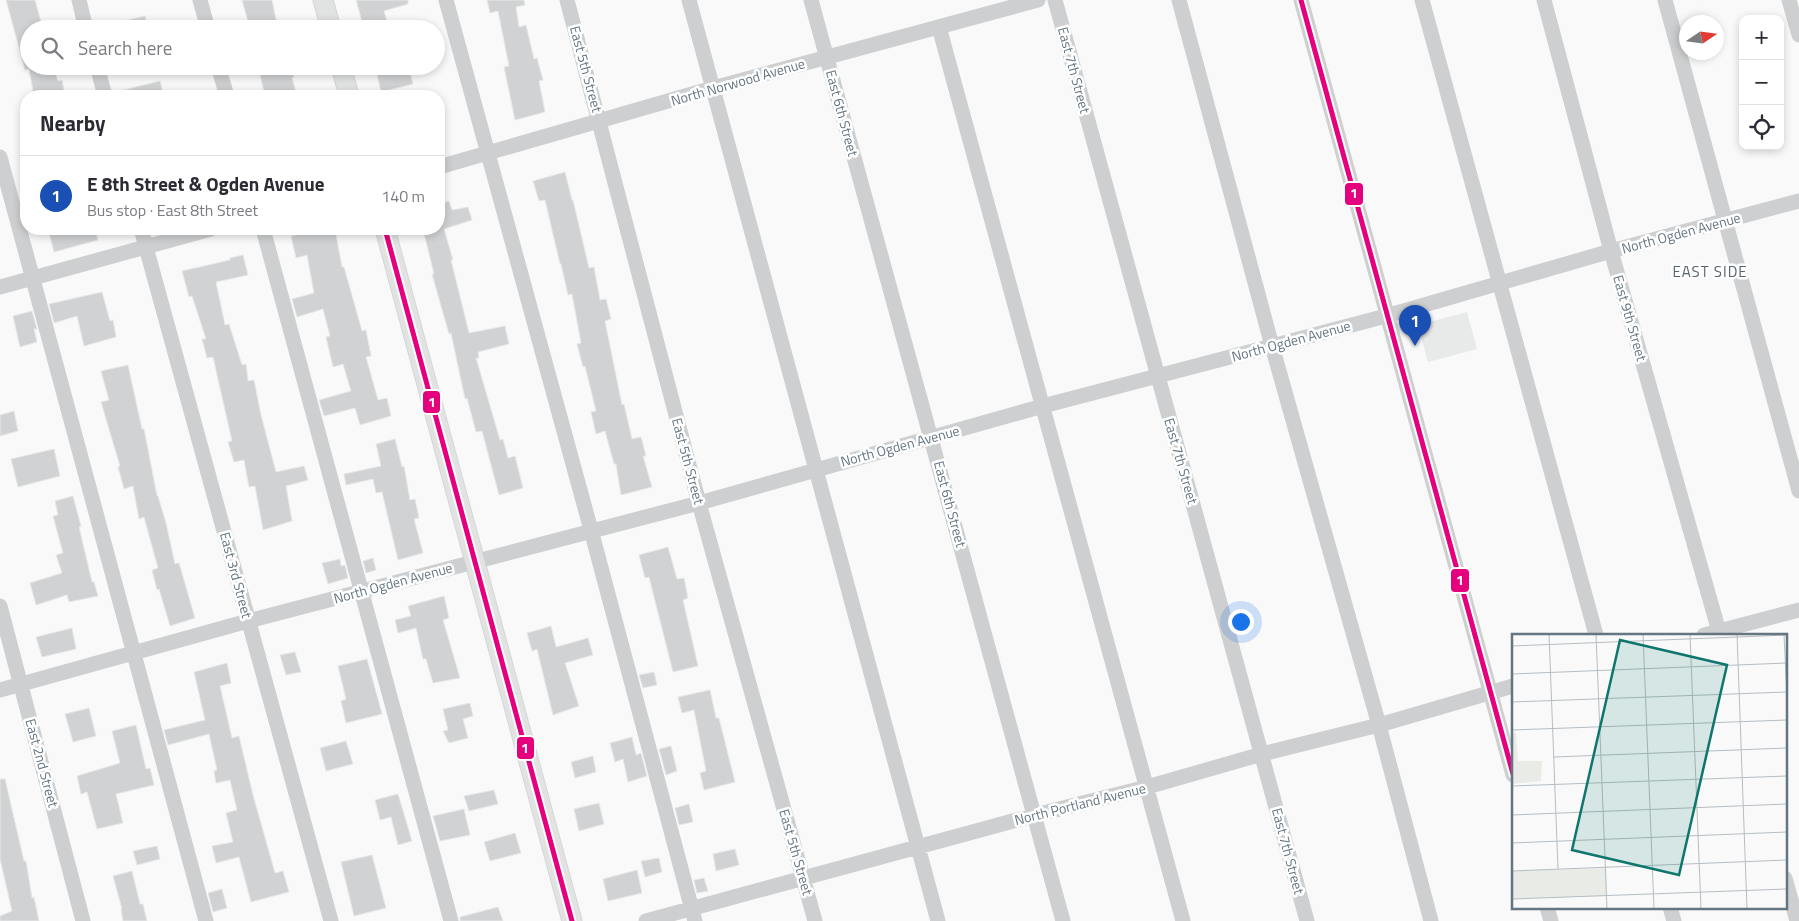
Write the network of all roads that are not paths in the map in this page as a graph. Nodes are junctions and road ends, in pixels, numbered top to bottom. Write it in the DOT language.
graph roads {
  1 [pos="78,0"];
  2 [pos="200,0"];
  3 [pos="323,0"];
  4 [pos="446,0"];
  5 [pos="568,0"];
  6 [pos="689,0"];
  7 [pos="811,0"];
  8 [pos="1038,0"];
  9 [pos="1055,0"];
  10 [pos="1179,0"];
  11 [pos="1301,0"];
  12 [pos="1422,0"];
  13 [pos="1544,0"];
  14 [pos="1665,0"];
  15 [pos="1789,0"];
  16 [pos="84,20"];
  17 [pos="206,20"];
  18 [pos="329,20"];
  19 [pos="939,27"];
  20 [pos="1799,35"];
  21 [pos="827,58"];
  22 [pos="99,75"];
  23 [pos="221,75"];
  24 [pos="343,75"];
  25 [pos="713,88"];
  26 [pos="103,90"];
  27 [pos="225,90"];
  28 [pos="347,90"];
  29 [pos="600,121"];
  30 [pos="488,152"];
  31 [pos="0,157"];
  32 [pos="445,165"];
  33 [pos="1799,201"];
  34 [pos="1725,222"];
  35 [pos="20,230"];
  36 [pos="21,235"];
  37 [pos="143,235"];
  38 [pos="188,235"];
  39 [pos="265,235"];
  40 [pos="387,235"];
  41 [pos="146,246"];
  42 [pos="1611,251"];
  43 [pos="33,278"];
  44 [pos="1499,283"];
  45 [pos="0,287"];
  46 [pos="1386,316"];
  47 [pos="1272,346"];
  48 [pos="1157,376"];
  49 [pos="1043,406"];
  50 [pos="932,437"];
  51 [pos="816,469"];
  52 [pos="1799,491"];
  53 [pos="699,503"];
  54 [pos="591,530"];
  55 [pos="475,561"];
  56 [pos="360,592"];
  57 [pos="0,606"];
  58 [pos="1799,610"];
  59 [pos="248,621"];
  60 [pos="1719,633"];
  61 [pos="1596,634"];
  62 [pos="134,654"];
  63 [pos="21,684"];
  64 [pos="1512,686"];
  65 [pos="0,690"];
  66 [pos="1491,692"];
  67 [pos="1379,724"];
  68 [pos="1262,754"];
  69 [pos="1512,771"];
  70 [pos="1147,787"];
  71 [pos="1035,815"];
  72 [pos="918,847"];
  73 [pos="803,879"];
  74 [pos="1786,882"];
  75 [pos="1547,908"];
  76 [pos="1670,908"];
  77 [pos="694,915"];
  78 [pos="83,921"];
  79 [pos="206,921"];
  80 [pos="331,921"];
  81 [pos="451,921"];
  82 [pos="572,921"];
  83 [pos="646,921"];
  84 [pos="815,921"];
  85 [pos="938,921"];
  86 [pos="1063,921"];
  87 [pos="1183,921"];
  88 [pos="1306,921"];
  89 [pos="1431,921"];
  90 [pos="1551,921"];
  91 [pos="1674,921"];
  92 [pos="1797,921"];
  1 -- 16 [label="street"];
  2 -- 17 [label="street"];
  3 -- 18 [label="main road"];
  4 -- 30 [label="street"];
  5 -- 29 [label="street, East 5th Street"];
  6 -- 25 [label="street"];
  7 -- 21 [label="street, East 6th Street"];
  8 -- 19 [label="street, North Norwood Avenue"];
  9 -- 48 [label="street, East 7th Street"];
  10 -- 47 [label="street"];
  11 -- 46 [label="street"];
  12 -- 44 [label="street"];
  13 -- 42 [label="street, East 9th Street"];
  14 -- 34 [label="street"];
  15 -- 20 [label="street"];
  19 -- 21 [label="street, North Norwood Avenue"];
  19 -- 49 [label="street"];
  21 -- 25 [label="street, North Norwood Avenue"];
  21 -- 50 [label="street, East 6th Street"];
  22 -- 26 [label="street"];
  23 -- 27 [label="street"];
  24 -- 28 [label="main road"];
  25 -- 29 [label="street, North Norwood Avenue"];
  25 -- 51 [label="street"];
  29 -- 30 [label="street, North Norwood Avenue"];
  29 -- 53 [label="street, East 5th Street"];
  30 -- 32 [label="street, North Norwood Avenue"];
  30 -- 54 [label="street"];
  31 -- 35 [label="street"];
  33 -- 34 [label="street, North Ogden Avenue"];
  34 -- 42 [label="street, North Ogden Avenue"];
  34 -- 52 [label="street"];
  36 -- 43 [label="street"];
  37 -- 41 [label="street, East 3rd Street"];
  38 -- 41 [label="street"];
  39 -- 56 [label="street"];
  40 -- 55 [label="main road"];
  41 -- 43 [label="street"];
  41 -- 59 [label="street, East 3rd Street"];
  42 -- 44 [label="street, North Ogden Avenue"];
  42 -- 60 [label="street, East 9th Street"];
  43 -- 45 [label="street"];
  43 -- 62 [label="street"];
  44 -- 46 [label="street, North Ogden Avenue"];
  44 -- 61 [label="street"];
  46 -- 47 [label="street, North Ogden Avenue"];
  46 -- 66 [label="street"];
  47 -- 48 [label="street, North Ogden Avenue"];
  47 -- 67 [label="street"];
  48 -- 49 [label="street, North Ogden Avenue"];
  48 -- 68 [label="street, East 7th Street"];
  49 -- 50 [label="street, North Ogden Avenue"];
  49 -- 70 [label="street"];
  50 -- 51 [label="street, North Ogden Avenue"];
  50 -- 71 [label="street, East 6th Street"];
  51 -- 53 [label="street, North Ogden Avenue"];
  51 -- 72 [label="street"];
  53 -- 54 [label="street, North Ogden Avenue"];
  53 -- 73 [label="street, East 5th Street"];
  54 -- 55 [label="street, North Ogden Avenue"];
  54 -- 77 [label="street"];
  55 -- 56 [label="street, North Ogden Avenue"];
  55 -- 82 [label="main road"];
  56 -- 59 [label="street, North Ogden Avenue"];
  56 -- 81 [label="street"];
  57 -- 63 [label="street, East 2nd Street"];
  58 -- 60 [label="street"];
  59 -- 62 [label="street, North Ogden Avenue"];
  59 -- 80 [label="street, East 3rd Street"];
  62 -- 63 [label="street, North Ogden Avenue"];
  62 -- 79 [label="street"];
  63 -- 65 [label="street, North Ogden Avenue"];
  63 -- 78 [label="street, East 2nd Street"];
  64 -- 66 [label="street, North Portland Avenue"];
  66 -- 67 [label="street, North Portland Avenue"];
  66 -- 69 [label="street"];
  67 -- 68 [label="street, North Portland Avenue"];
  67 -- 89 [label="street"];
  68 -- 70 [label="street, North Portland Avenue"];
  68 -- 88 [label="street, East 7th Street"];
  70 -- 71 [label="street, North Portland Avenue"];
  70 -- 87 [label="street"];
  71 -- 72 [label="street, North Portland Avenue"];
  71 -- 86 [label="street, East 6th Street"];
  72 -- 73 [label="street, North Portland Avenue"];
  72 -- 85 [label="street"];
  73 -- 77 [label="street, North Portland Avenue"];
  73 -- 84 [label="street, East 5th Street"];
  74 -- 92 [label="street"];
  75 -- 90 [label="street"];
  76 -- 91 [label="street"];
  77 -- 83 [label="street, North Portland Avenue"];
}
